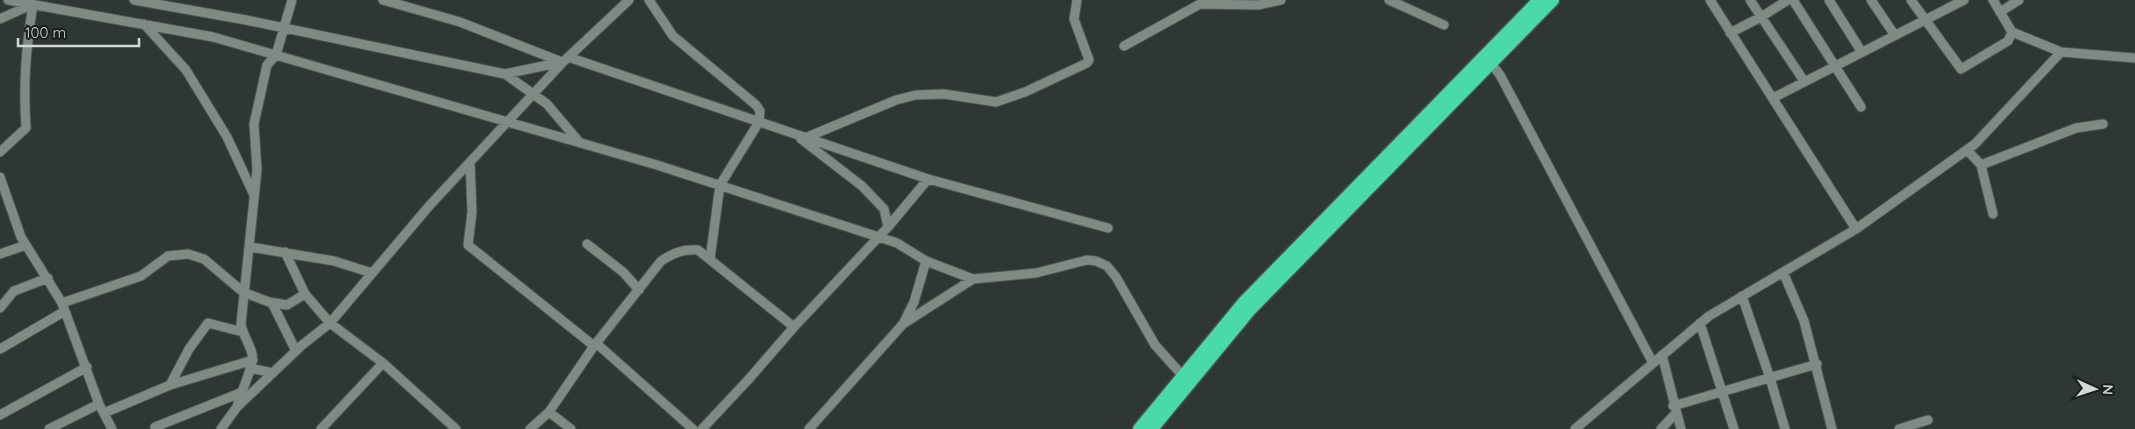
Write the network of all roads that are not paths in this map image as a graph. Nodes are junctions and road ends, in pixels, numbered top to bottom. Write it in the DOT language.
graph roads {
  1 [pos="8,0"];
  2 [pos="43,0"];
  3 [pos="134,0"];
  4 [pos="292,0"];
  5 [pos="384,0"];
  6 [pos="629,0"];
  7 [pos="649,0"];
  8 [pos="1077,0"];
  9 [pos="1245,0"];
  10 [pos="1281,0"];
  11 [pos="1389,0"];
  12 [pos="1539,0"];
  13 [pos="1553,0"];
  14 [pos="1710,0"];
  15 [pos="1750,0"];
  16 [pos="1788,0"];
  17 [pos="1793,0"];
  18 [pos="1829,0"];
  19 [pos="1871,0"];
  20 [pos="1911,0"];
  21 [pos="1993,0"];
  22 [pos="2019,0"];
  23 [pos="1958,1"];
  24 [pos="32,2"];
  25 [pos="1258,5"];
  26 [pos="2000,12"];
  27 [pos="1762,17"];
  28 [pos="0,19"];
  29 [pos="1926,21"];
  30 [pos="144,24"];
  31 [pos="1444,25"];
  32 [pos="283,29"];
  33 [pos="2012,32"];
  34 [pos="1730,33"];
  35 [pos="1894,34"];
  36 [pos="1124,46"];
  37 [pos="1861,51"];
  38 [pos="2061,52"];
  39 [pos="276,55"];
  40 [pos="2135,58"];
  41 [pos="565,59"];
  42 [pos="1491,63"];
  43 [pos="1834,64"];
  44 [pos="505,74"];
  45 [pos="1804,81"];
  46 [pos="533,95"];
  47 [pos="1773,98"];
  48 [pos="1861,107"];
  49 [pos="759,122"];
  50 [pos="507,123"];
  51 [pos="2103,124"];
  52 [pos="802,137"];
  53 [pos="580,143"];
  54 [pos="1967,150"];
  55 [pos="0,152"];
  56 [pos="470,162"];
  57 [pos="1981,165"];
  58 [pos="0,177"];
  59 [pos="928,179"];
  60 [pos="720,185"];
  61 [pos="255,197"];
  62 [pos="1993,214"];
  63 [pos="888,228"];
  64 [pos="1108,228"];
  65 [pos="1856,229"];
  66 [pos="878,236"];
  67 [pos="587,244"];
  68 [pos="26,245"];
  69 [pos="250,247"];
  70 [pos="285,252"];
  71 [pos="0,254"];
  72 [pos="710,259"];
  73 [pos="926,261"];
  74 [pos="1784,272"];
  75 [pos="372,273"];
  76 [pos="48,278"];
  77 [pos="974,279"];
  78 [pos="639,290"];
  79 [pos="243,292"];
  80 [pos="305,294"];
  81 [pos="1742,296"];
  82 [pos="272,303"];
  83 [pos="64,307"];
  84 [pos="0,308"];
  85 [pos="330,323"];
  86 [pos="1700,323"];
  87 [pos="903,324"];
  88 [pos="794,327"];
  89 [pos="243,332"];
  90 [pos="595,344"];
  91 [pos="0,349"];
  92 [pos="296,351"];
  93 [pos="1662,355"];
  94 [pos="383,363"];
  95 [pos="1653,363"];
  96 [pos="251,364"];
  97 [pos="1817,364"];
  98 [pos="87,367"];
  99 [pos="273,373"];
  100 [pos="1182,375"];
  101 [pos="1770,378"];
  102 [pos="170,385"];
  103 [pos="1723,392"];
  104 [pos="240,393"];
  105 [pos="99,404"];
  106 [pos="237,407"];
  107 [pos="1675,409"];
  108 [pos="549,412"];
  109 [pos="104,413"];
  110 [pos="0,415"];
  111 [pos="1928,420"];
  112 [pos="155,427"];
  113 [pos="49,429"];
  114 [pos="112,429"];
  115 [pos="221,429"];
  116 [pos="322,429"];
  117 [pos="456,429"];
  118 [pos="530,429"];
  119 [pos="571,429"];
  120 [pos="693,429"];
  121 [pos="702,429"];
  122 [pos="809,429"];
  123 [pos="1139,429"];
  124 [pos="1152,429"];
  125 [pos="1574,429"];
  126 [pos="1661,429"];
  127 [pos="1681,429"];
  128 [pos="1734,429"];
  129 [pos="1785,429"];
  130 [pos="1832,429"];
  131 [pos="1899,429"];
  1 -- 24 [label="street"];
  2 -- 24 [label="street"];
  3 -- 32 [label="street"];
  4 -- 32 [label="street"];
  5 -- 41 [label="street"];
  6 -- 41 [label="street"];
  7 -- 49 [label="street"];
  8 -- 52 [label="street"];
  9 -- 25 [label="street"];
  10 -- 25 [label="street"];
  11 -- 31 [label="street"];
  12 -- 100 [label="highway"];
  13 -- 42 [label="highway"];
  14 -- 34 [label="street"];
  15 -- 27 [label="street"];
  16 -- 27 [label="street"];
  17 -- 43 [label="street"];
  18 -- 37 [label="street"];
  19 -- 35 [label="street"];
  20 -- 29 [label="street"];
  21 -- 26 [label="street"];
  22 -- 26 [label="street"];
  23 -- 29 [label="street"];
  24 -- 28 [label="street"];
  24 -- 30 [label="street"];
  24 -- 55 [label="street"];
  25 -- 36 [label="street"];
  26 -- 33 [label="street"];
  27 -- 34 [label="street"];
  27 -- 45 [label="street"];
  29 -- 33 [label="street"];
  29 -- 35 [label="street"];
  30 -- 39 [label="street"];
  30 -- 61 [label="street"];
  32 -- 39 [label="street"];
  32 -- 44 [label="street"];
  33 -- 38 [label="street"];
  34 -- 47 [label="street"];
  35 -- 37 [label="street"];
  37 -- 43 [label="street"];
  38 -- 40 [label="street"];
  38 -- 54 [label="street"];
  39 -- 50 [label="street"];
  39 -- 61 [label="street"];
  41 -- 44 [label="street"];
  41 -- 46 [label="street"];
  41 -- 49 [label="street"];
  42 -- 95 [label="street"];
  42 -- 124 [label="highway"];
  43 -- 45 [label="street"];
  43 -- 48 [label="street"];
  44 -- 46 [label="street"];
  45 -- 47 [label="street"];
  46 -- 50 [label="street"];
  46 -- 53 [label="street"];
  47 -- 65 [label="street"];
  49 -- 52 [label="street"];
  49 -- 60 [label="street"];
  50 -- 53 [label="street"];
  50 -- 56 [label="street"];
  51 -- 57 [label="street"];
  52 -- 59 [label="street"];
  52 -- 63 [label="street"];
  53 -- 60 [label="street"];
  54 -- 57 [label="street"];
  54 -- 65 [label="street"];
  56 -- 75 [label="street"];
  56 -- 90 [label="street"];
  57 -- 62 [label="street"];
  58 -- 68 [label="street"];
  59 -- 63 [label="street"];
  59 -- 64 [label="street"];
  60 -- 66 [label="street"];
  60 -- 72 [label="street"];
  61 -- 69 [label="street"];
  63 -- 66 [label="street"];
  65 -- 74 [label="street"];
  66 -- 73 [label="street"];
  66 -- 88 [label="street"];
  67 -- 78 [label="street"];
  68 -- 71 [label="street"];
  68 -- 76 [label="street"];
  69 -- 70 [label="street"];
  69 -- 79 [label="street"];
  70 -- 75 [label="street"];
  70 -- 80 [label="street"];
  72 -- 78 [label="street"];
  72 -- 88 [label="street"];
  73 -- 77 [label="street"];
  73 -- 87 [label="street"];
  74 -- 81 [label="street"];
  74 -- 97 [label="street"];
  75 -- 85 [label="street"];
  76 -- 83 [label="street"];
  76 -- 84 [label="street"];
  77 -- 87 [label="street"];
  77 -- 100 [label="street"];
  78 -- 90 [label="street"];
  79 -- 82 [label="street"];
  79 -- 83 [label="street"];
  79 -- 89 [label="street"];
  80 -- 82 [label="street"];
  80 -- 85 [label="street"];
  81 -- 86 [label="street"];
  81 -- 101 [label="street"];
  82 -- 92 [label="street"];
  83 -- 91 [label="street"];
  83 -- 98 [label="street"];
  85 -- 92 [label="street"];
  85 -- 94 [label="street"];
  86 -- 93 [label="street"];
  86 -- 103 [label="street"];
  87 -- 122 [label="street"];
  88 -- 121 [label="street"];
  89 -- 96 [label="street"];
  89 -- 102 [label="street"];
  90 -- 108 [label="street"];
  90 -- 120 [label="street"];
  92 -- 99 [label="street"];
  93 -- 95 [label="street"];
  93 -- 107 [label="street"];
  94 -- 116 [label="street"];
  94 -- 117 [label="street"];
  95 -- 125 [label="street"];
  96 -- 99 [label="street"];
  96 -- 102 [label="street"];
  96 -- 104 [label="street"];
  97 -- 101 [label="street"];
  97 -- 130 [label="street"];
  98 -- 105 [label="street"];
  98 -- 110 [label="street"];
  99 -- 106 [label="street"];
  100 -- 123 [label="highway"];
  101 -- 103 [label="street"];
  101 -- 129 [label="street"];
  102 -- 109 [label="street"];
  103 -- 107 [label="street"];
  103 -- 128 [label="street"];
  104 -- 106 [label="street"];
  104 -- 112 [label="street"];
  105 -- 109 [label="street"];
  105 -- 113 [label="street"];
  106 -- 115 [label="street"];
  107 -- 126 [label="street"];
  107 -- 127 [label="street"];
  108 -- 118 [label="street"];
  108 -- 119 [label="street"];
  109 -- 114 [label="street"];
  111 -- 131 [label="street"];
}
